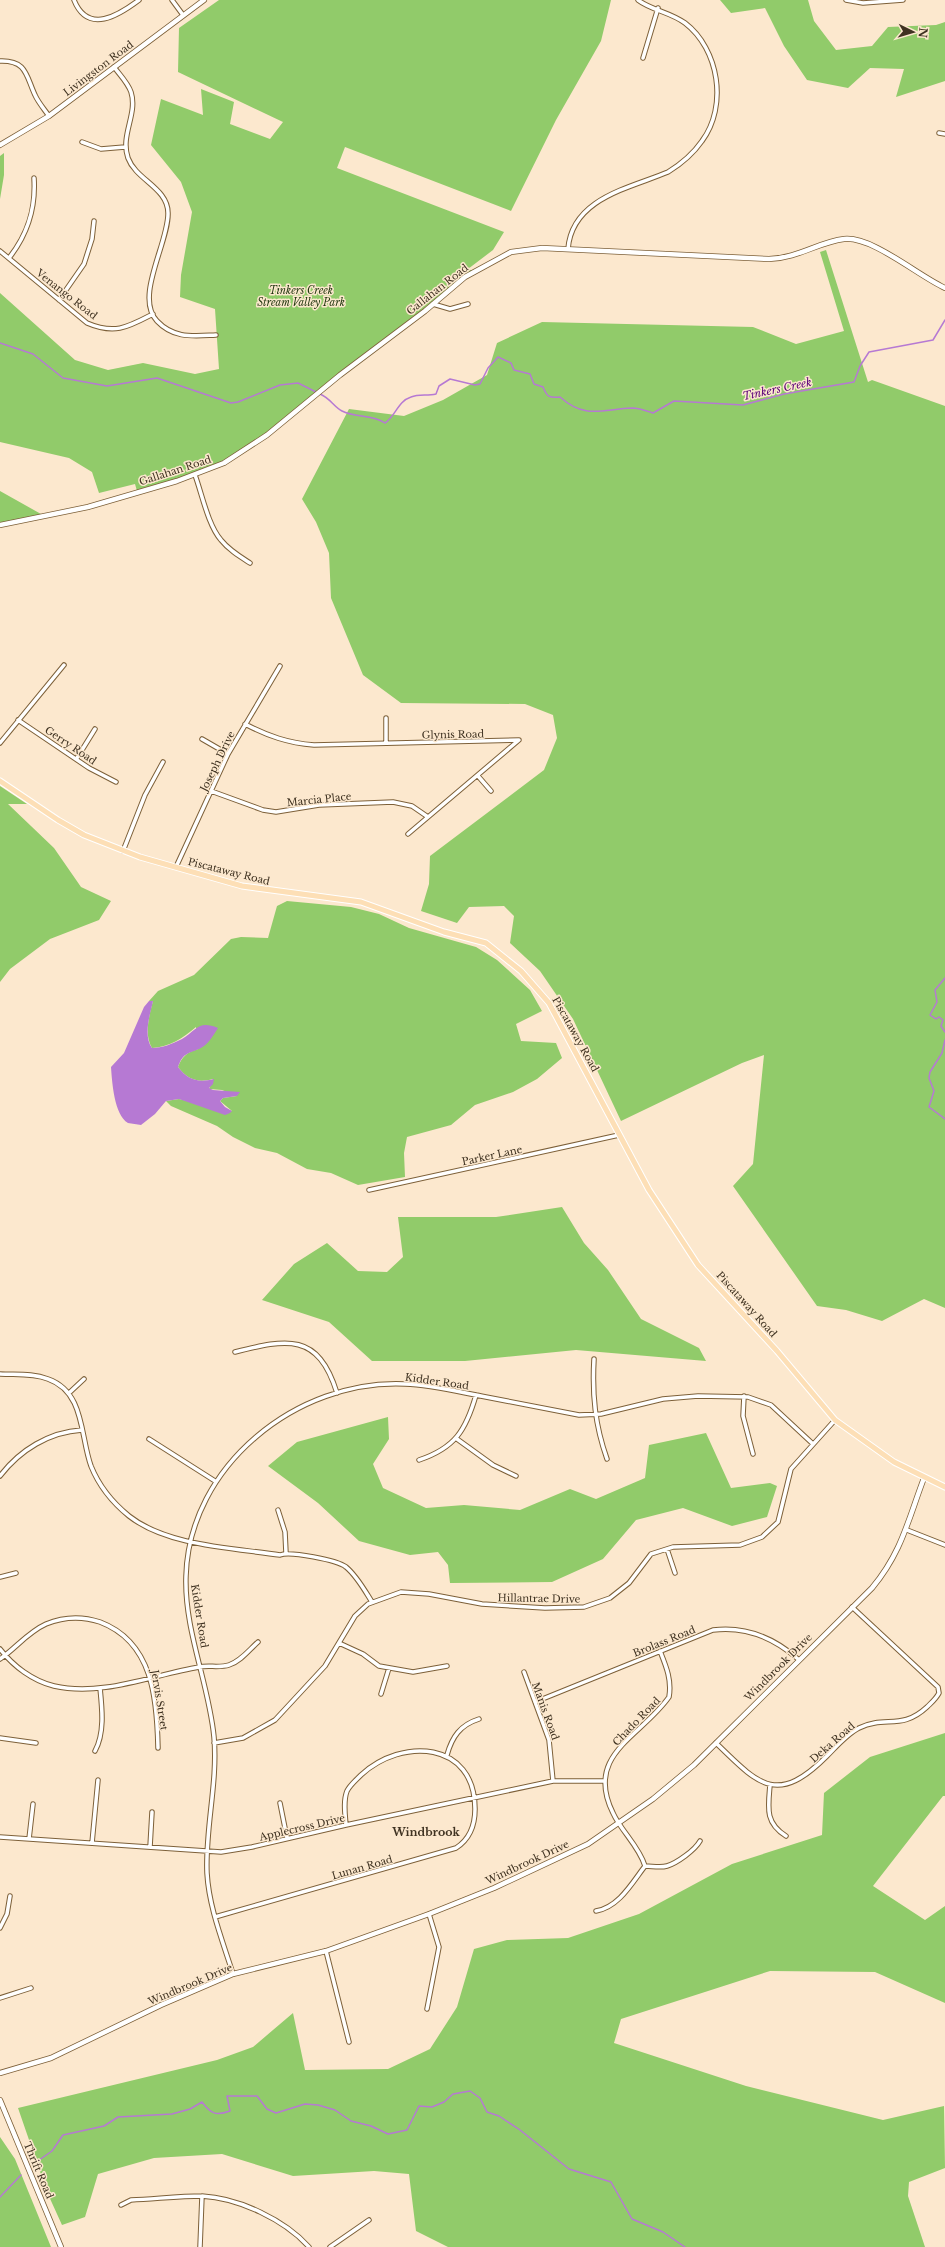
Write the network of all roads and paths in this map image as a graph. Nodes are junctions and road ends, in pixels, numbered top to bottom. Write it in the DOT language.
graph roads {
  1 [pos="74,0"];
  2 [pos="139,0"];
  3 [pos="172,0"];
  4 [pos="204,0"];
  5 [pos="638,0"];
  6 [pos="846,0"];
  7 [pos="903,0"];
  8 [pos="658,8"];
  9 [pos="183,15"];
  10 [pos="643,58"];
  11 [pos="0,61"];
  12 [pos="114,67"];
  13 [pos="49,116"];
  14 [pos="939,132"];
  15 [pos="945,134"];
  16 [pos="82,142"];
  17 [pos="0,146"];
  18 [pos="125,147"];
  19 [pos="34,178"];
  20 [pos="94,221"];
  21 [pos="568,249"];
  22 [pos="0,251"];
  23 [pos="9,258"];
  24 [pos="945,288"];
  25 [pos="59,300"];
  26 [pos="433,304"];
  27 [pos="468,304"];
  28 [pos="153,314"];
  29 [pos="216,335"];
  30 [pos="195,475"];
  31 [pos="0,525"];
  32 [pos="250,564"];
  33 [pos="64,665"];
  34 [pos="280,666"];
  35 [pos="386,718"];
  36 [pos="18,720"];
  37 [pos="245,724"];
  38 [pos="95,729"];
  39 [pos="202,739"];
  40 [pos="386,743"];
  41 [pos="0,744"];
  42 [pos="228,754"];
  43 [pos="76,758"];
  44 [pos="163,762"];
  45 [pos="478,776"];
  46 [pos="0,781"];
  47 [pos="116,782"];
  48 [pos="210,791"];
  49 [pos="491,791"];
  50 [pos="428,817"];
  51 [pos="408,834"];
  52 [pos="123,851"];
  53 [pos="176,867"];
  54 [pos="619,1135"];
  55 [pos="369,1190"];
  56 [pos="235,1352"];
  57 [pos="594,1359"];
  58 [pos="0,1374"];
  59 [pos="84,1379"];
  60 [pos="69,1393"];
  61 [pos="336,1393"];
  62 [pos="476,1395"];
  63 [pos="744,1396"];
  64 [pos="595,1415"];
  65 [pos="835,1420"];
  66 [pos="82,1430"];
  67 [pos="149,1439"];
  68 [pos="457,1439"];
  69 [pos="813,1444"];
  70 [pos="753,1454"];
  71 [pos="607,1459"];
  72 [pos="418,1460"];
  73 [pos="0,1476"];
  74 [pos="516,1476"];
  75 [pos="924,1478"];
  76 [pos="215,1481"];
  77 [pos="945,1487"];
  78 [pos="278,1510"];
  79 [pos="907,1530"];
  80 [pos="190,1540"];
  81 [pos="945,1545"];
  82 [pos="667,1549"];
  83 [pos="286,1553"];
  84 [pos="16,1573"];
  85 [pos="675,1573"];
  86 [pos="0,1578"];
  87 [pos="372,1602"];
  88 [pos="851,1607"];
  89 [pos="258,1642"];
  90 [pos="339,1643"];
  91 [pos="0,1649"];
  92 [pos="660,1651"];
  93 [pos="5,1656"];
  94 [pos="0,1659"];
  95 [pos="798,1659"];
  96 [pos="447,1666"];
  97 [pos="200,1667"];
  98 [pos="389,1668"];
  99 [pos="524,1672"];
  100 [pos="150,1678"];
  101 [pos="100,1688"];
  102 [pos="381,1694"];
  103 [pos="535,1702"];
  104 [pos="479,1719"];
  105 [pos="0,1738"];
  106 [pos="716,1742"];
  107 [pos="36,1743"];
  108 [pos="214,1743"];
  109 [pos="158,1748"];
  110 [pos="95,1751"];
  111 [pos="447,1755"];
  112 [pos="98,1780"];
  113 [pos="553,1781"];
  114 [pos="603,1782"];
  115 [pos="770,1785"];
  116 [pos="474,1797"];
  117 [pos="280,1803"];
  118 [pos="33,1804"];
  119 [pos="152,1812"];
  120 [pos="346,1824"];
  121 [pos="619,1824"];
  122 [pos="786,1836"];
  123 [pos="0,1837"];
  124 [pos="287,1838"];
  125 [pos="29,1839"];
  126 [pos="700,1841"];
  127 [pos="92,1843"];
  128 [pos="150,1848"];
  129 [pos="207,1852"];
  130 [pos="644,1866"];
  131 [pos="10,1896"];
  132 [pos="596,1911"];
  133 [pos="429,1914"];
  134 [pos="215,1917"];
  135 [pos="0,1928"];
  136 [pos="326,1951"];
  137 [pos="233,1974"];
  138 [pos="30,1988"];
  139 [pos="0,1998"];
  140 [pos="427,2009"];
  141 [pos="349,2042"];
  142 [pos="0,2072"];
  143 [pos="0,2100"];
  144 [pos="202,2196"];
  145 [pos="121,2206"];
  146 [pos="369,2220"];
  147 [pos="61,2247"];
  148 [pos="200,2247"];
  149 [pos="309,2247"];
  150 [pos="330,2247"];
  1 -- 2 [label="street"];
  3 -- 9 [label="street"];
  4 -- 9 [label="street, Livingston Road"];
  5 -- 8 [label="street"];
  6 -- 7 [label="street"];
  8 -- 10 [label="street"];
  8 -- 21 [label="street"];
  9 -- 12 [label="street, Livingston Road"];
  11 -- 13 [label="street"];
  12 -- 13 [label="street, Livingston Road"];
  12 -- 18 [label="street"];
  13 -- 17 [label="street, Livingston Road"];
  14 -- 15 [label="street"];
  16 -- 18 [label="street"];
  18 -- 28 [label="street"];
  19 -- 23 [label="street"];
  20 -- 25 [label="street"];
  21 -- 24 [label="street, Gallahan Road"];
  21 -- 26 [label="street, Gallahan Road"];
  22 -- 23 [label="street, Venango Road"];
  23 -- 25 [label="street, Venango Road"];
  25 -- 28 [label="street, Venango Road"];
  26 -- 27 [label="street"];
  26 -- 30 [label="street, Gallahan Road"];
  28 -- 29 [label="street"];
  30 -- 31 [label="street, Gallahan Road"];
  30 -- 32 [label="street"];
  33 -- 36 [label="street"];
  34 -- 37 [label="street, Joseph Drive"];
  35 -- 40 [label="street"];
  36 -- 41 [label="street"];
  36 -- 43 [label="street, Gerry Road"];
  37 -- 40 [label="street, Glynis Road"];
  37 -- 42 [label="street, Joseph Drive"];
  38 -- 43 [label="street"];
  39 -- 42 [label="street"];
  40 -- 45 [label="street, Glynis Road"];
  42 -- 48 [label="street, Joseph Drive"];
  43 -- 47 [label="street, Gerry Road"];
  44 -- 52 [label="street"];
  45 -- 49 [label="street"];
  45 -- 50 [label="street, Glynis Road"];
  46 -- 52 [label="main road, Piscataway Road"];
  48 -- 50 [label="street, Marcia Place"];
  48 -- 53 [label="street, Joseph Drive"];
  50 -- 51 [label="street, Glynis Road"];
  52 -- 53 [label="main road, Piscataway Road"];
  53 -- 54 [label="main road, Piscataway Road"];
  54 -- 55 [label="street, Parker Lane"];
  54 -- 65 [label="main road, Piscataway Road"];
  56 -- 61 [label="street"];
  57 -- 64 [label="street"];
  58 -- 60 [label="street"];
  59 -- 60 [label="street"];
  60 -- 66 [label="street"];
  61 -- 62 [label="street, Kidder Road"];
  61 -- 76 [label="street, Kidder Road"];
  62 -- 64 [label="street, Kidder Road"];
  62 -- 68 [label="street"];
  63 -- 64 [label="street, Kidder Road"];
  63 -- 69 [label="street, Kidder Road"];
  63 -- 70 [label="street"];
  64 -- 71 [label="street"];
  65 -- 69 [label="street, Hillantrae Drive"];
  65 -- 75 [label="main road, Piscataway Road"];
  66 -- 73 [label="street"];
  66 -- 80 [label="street"];
  67 -- 76 [label="street"];
  68 -- 72 [label="street"];
  68 -- 74 [label="street"];
  69 -- 82 [label="street, Hillantrae Drive"];
  75 -- 77 [label="main road, Piscataway Road"];
  75 -- 79 [label="street, Windbrook Drive"];
  76 -- 80 [label="street, Kidder Road"];
  78 -- 83 [label="street"];
  79 -- 81 [label="street"];
  79 -- 88 [label="street, Windbrook Drive"];
  80 -- 83 [label="street"];
  80 -- 97 [label="street, Kidder Road"];
  82 -- 85 [label="street"];
  82 -- 87 [label="street, Hillantrae Drive"];
  83 -- 87 [label="street"];
  84 -- 86 [label="street"];
  87 -- 90 [label="street, Hillantrae Drive"];
  88 -- 95 [label="street, Windbrook Drive"];
  88 -- 115 [label="street, Deka Road"];
  89 -- 97 [label="street"];
  90 -- 98 [label="street"];
  90 -- 108 [label="street, Hillantrae Drive"];
  91 -- 93 [label="street"];
  92 -- 95 [label="street, Brolass Road"];
  92 -- 103 [label="street, Brolass Road"];
  92 -- 114 [label="street, Chado Road"];
  93 -- 94 [label="street, Jervis Street"];
  93 -- 100 [label="street, Jervis Street"];
  93 -- 101 [label="street"];
  95 -- 106 [label="street, Windbrook Drive"];
  96 -- 98 [label="street"];
  97 -- 100 [label="street"];
  97 -- 108 [label="street, Kidder Road"];
  98 -- 102 [label="street"];
  99 -- 103 [label="street, Manis Road"];
  100 -- 101 [label="street"];
  100 -- 109 [label="street, Jervis Street"];
  101 -- 110 [label="street"];
  103 -- 113 [label="street, Manis Road"];
  104 -- 111 [label="street"];
  105 -- 107 [label="street"];
  106 -- 115 [label="street"];
  106 -- 121 [label="street, Windbrook Drive"];
  108 -- 129 [label="street, Kidder Road"];
  111 -- 116 [label="street"];
  111 -- 120 [label="street"];
  112 -- 127 [label="street"];
  113 -- 114 [label="street, Applecross Drive"];
  113 -- 116 [label="street, Applecross Drive"];
  114 -- 121 [label="street"];
  115 -- 122 [label="street"];
  116 -- 120 [label="street, Applecross Drive"];
  116 -- 134 [label="street, Lunan Road"];
  117 -- 124 [label="street"];
  118 -- 125 [label="street"];
  119 -- 128 [label="street"];
  120 -- 124 [label="street, Applecross Drive"];
  121 -- 130 [label="street"];
  121 -- 133 [label="street, Windbrook Drive"];
  123 -- 125 [label="street, Applecross Drive"];
  124 -- 129 [label="street, Applecross Drive"];
  125 -- 127 [label="street, Applecross Drive"];
  126 -- 130 [label="street"];
  127 -- 128 [label="street, Applecross Drive"];
  128 -- 129 [label="street, Applecross Drive"];
  129 -- 134 [label="street, Kidder Road"];
  130 -- 132 [label="street"];
  131 -- 135 [label="street"];
  133 -- 136 [label="street, Windbrook Drive"];
  133 -- 140 [label="street"];
  134 -- 137 [label="street, Kidder Road"];
  136 -- 137 [label="street, Windbrook Drive"];
  136 -- 141 [label="street"];
  137 -- 142 [label="street, Windbrook Drive"];
  138 -- 139 [label="street"];
  143 -- 147 [label="street, Thrift Road"];
  144 -- 145 [label="street"];
  144 -- 148 [label="street"];
  144 -- 149 [label="street"];
  146 -- 150 [label="street"];
}
